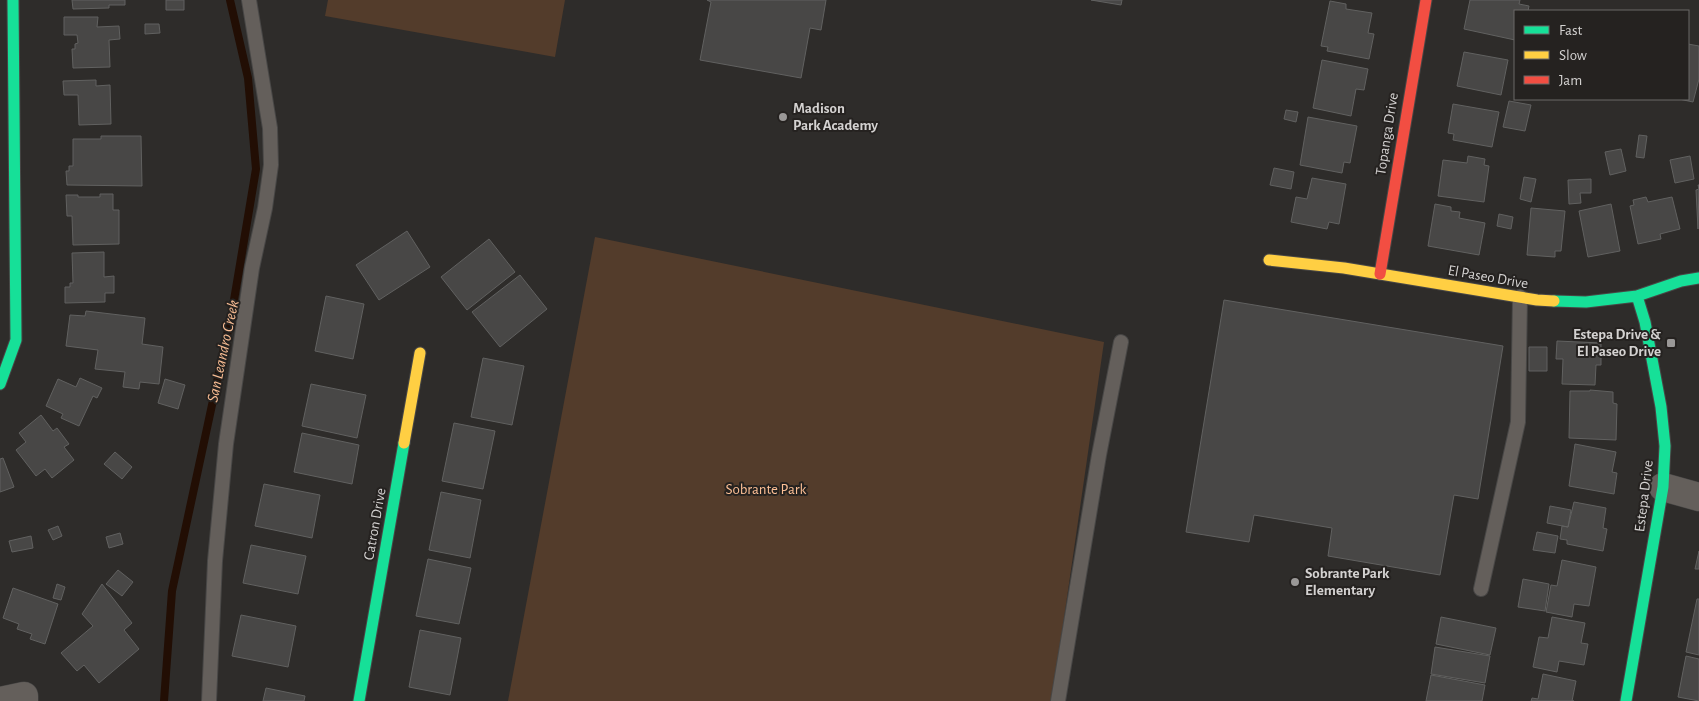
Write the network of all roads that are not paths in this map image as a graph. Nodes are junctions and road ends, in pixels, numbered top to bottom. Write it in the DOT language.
graph roads {
  1 [pos="14,0"];
  2 [pos="249,0"];
  3 [pos="1426,0"];
  4 [pos="7,107"];
  5 [pos="1270,260"];
  6 [pos="1380,274"];
  7 [pos="1699,278"];
  8 [pos="1637,296"];
  9 [pos="1520,297"];
  10 [pos="1121,342"];
  11 [pos="420,353"];
  12 [pos="0,384"];
  13 [pos="1662,487"];
  14 [pos="1699,497"];
  15 [pos="1481,590"];
  16 [pos="209,701"];
  17 [pos="359,701"];
  18 [pos="1058,701"];
  19 [pos="1626,701"];
  1 -- 4 [label="street"];
  2 -- 16 [label="lane"];
  3 -- 6 [label="street, Topanga Drive"];
  4 -- 12 [label="street"];
  5 -- 6 [label="street, El Paseo Drive"];
  6 -- 9 [label="street, El Paseo Drive"];
  7 -- 8 [label="street, El Paseo Drive"];
  8 -- 9 [label="street, El Paseo Drive"];
  8 -- 13 [label="street, Estepa Drive"];
  9 -- 15 [label="lane"];
  10 -- 18 [label="lane"];
  11 -- 17 [label="street, Catron Drive"];
  13 -- 14 [label="street"];
  13 -- 19 [label="street, Estepa Drive"];
}
